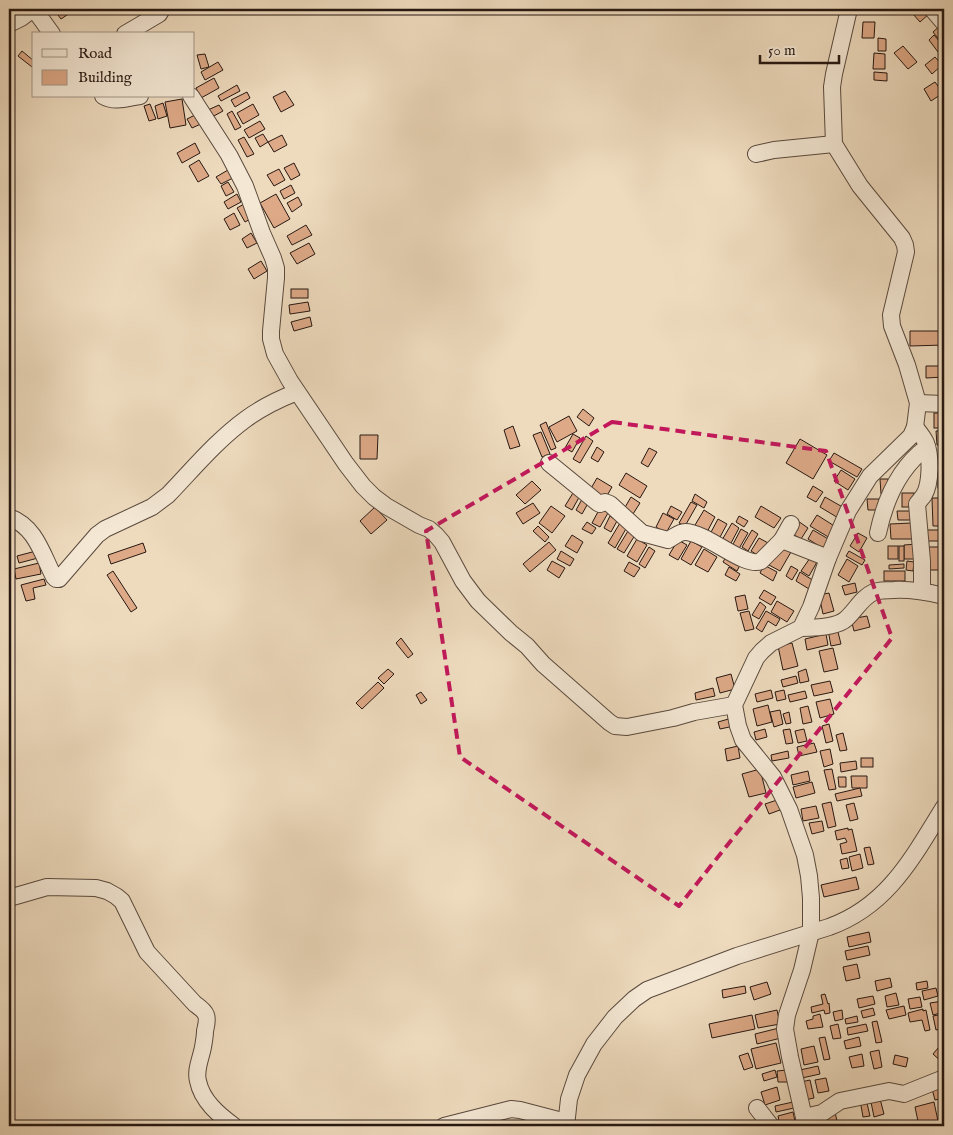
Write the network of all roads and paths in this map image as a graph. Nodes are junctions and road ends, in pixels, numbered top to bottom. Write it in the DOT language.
graph roads {
  1 [pos="34,9"];
  2 [pos="162,9"];
  3 [pos="850,9"];
  4 [pos="932,9"];
  5 [pos="944,23"];
  6 [pos="9,24"];
  7 [pos="51,32"];
  8 [pos="128,32"];
  9 [pos="106,98"];
  10 [pos="128,98"];
  11 [pos="192,98"];
  12 [pos="834,144"];
  13 [pos="756,154"];
  14 [pos="297,392"];
  15 [pos="918,403"];
  16 [pos="944,404"];
  17 [pos="915,427"];
  18 [pos="927,446"];
  19 [pos="549,463"];
  20 [pos="9,517"];
  21 [pos="791,524"];
  22 [pos="878,533"];
  23 [pos="782,540"];
  24 [pos="828,558"];
  25 [pos="922,590"];
  26 [pos="944,596"];
  27 [pos="801,628"];
  28 [pos="734,705"];
  29 [pos="944,807"];
  30 [pos="9,898"];
  31 [pos="811,932"];
  32 [pos="944,1078"];
  33 [pos="757,1108"];
  34 [pos="805,1122"];
  35 [pos="566,1124"];
  36 [pos="234,1126"];
  37 [pos="444,1126"];
  38 [pos="771,1126"];
  1 -- 6 [label="street"];
  1 -- 7 [label="street"];
  2 -- 8 [label="street"];
  3 -- 12 [label="street"];
  4 -- 5 [label="street"];
  9 -- 10 [label="street"];
  11 -- 14 [label="street"];
  12 -- 13 [label="street"];
  12 -- 15 [label="street"];
  14 -- 20 [label="street"];
  14 -- 28 [label="street"];
  15 -- 16 [label="street"];
  15 -- 17 [label="street"];
  17 -- 18 [label="street"];
  17 -- 24 [label="street"];
  18 -- 22 [label="street"];
  18 -- 25 [label="street"];
  19 -- 23 [label="street"];
  21 -- 23 [label="street"];
  23 -- 24 [label="street"];
  24 -- 27 [label="street"];
  25 -- 26 [label="street"];
  25 -- 27 [label="street"];
  27 -- 28 [label="street"];
  28 -- 31 [label="street"];
  29 -- 31 [label="street"];
  30 -- 36 [label="street"];
  31 -- 34 [label="street"];
  31 -- 35 [label="street"];
  32 -- 34 [label="street"];
  33 -- 38 [label="street"];
  35 -- 37 [label="street"];
}
